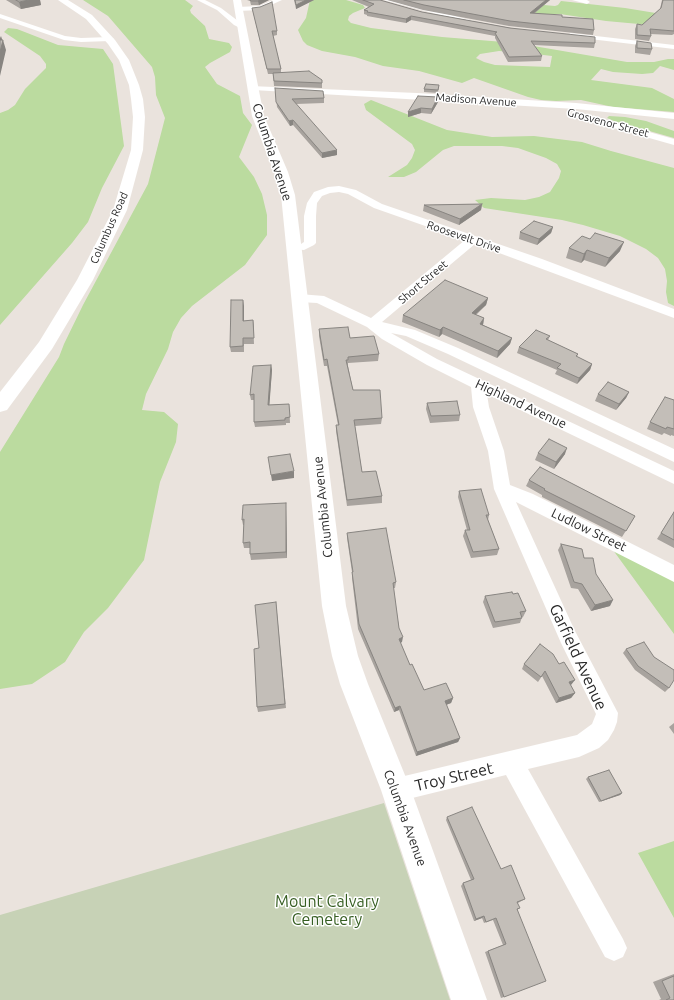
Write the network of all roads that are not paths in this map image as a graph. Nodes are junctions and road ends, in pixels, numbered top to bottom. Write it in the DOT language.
graph roads {
  1 [pos="62,0"];
  2 [pos="200,0"];
  3 [pos="271,0"];
  4 [pos="279,0"];
  5 [pos="387,0"];
  6 [pos="575,0"];
  7 [pos="378,1"];
  8 [pos="587,2"];
  9 [pos="238,4"];
  10 [pos="251,8"];
  11 [pos="0,16"];
  12 [pos="242,27"];
  13 [pos="563,35"];
  14 [pos="110,39"];
  15 [pos="622,40"];
  16 [pos="674,43"];
  17 [pos="674,47"];
  18 [pos="253,88"];
  19 [pos="542,104"];
  20 [pos="674,116"];
  21 [pos="674,142"];
  22 [pos="473,240"];
  23 [pos="294,247"];
  24 [pos="90,270"];
  25 [pos="299,298"];
  26 [pos="674,314"];
  27 [pos="372,324"];
  28 [pos="0,381"];
  29 [pos="478,384"];
  30 [pos="0,405"];
  31 [pos="674,456"];
  32 [pos="674,478"];
  33 [pos="502,489"];
  34 [pos="674,574"];
  35 [pos="513,764"];
  36 [pos="396,790"];
  37 [pos="614,948"];
  38 [pos="469,1000"];
  1 -- 14 [label="street, Columbus Road"];
  2 -- 12 [label="street"];
  3 -- 10 [label="street"];
  4 -- 10 [label="street"];
  5 -- 7 [label="street"];
  6 -- 8 [label="street"];
  9 -- 10 [label="street"];
  9 -- 12 [label="street, Columbia Avenue"];
  11 -- 14 [label="street"];
  12 -- 18 [label="street, Columbia Avenue"];
  13 -- 15 [label="street"];
  14 -- 24 [label="street, Columbus Road"];
  15 -- 16 [label="street"];
  15 -- 17 [label="street"];
  18 -- 19 [label="street, Madison Avenue"];
  18 -- 23 [label="street, Columbia Avenue"];
  19 -- 20 [label="street, Madison Avenue"];
  19 -- 21 [label="street, Grosvenor Street"];
  22 -- 23 [label="street, Roosevelt Drive"];
  22 -- 26 [label="street, Roosevelt Drive"];
  22 -- 27 [label="street, Short Street"];
  23 -- 25 [label="street, Columbia Avenue"];
  24 -- 28 [label="street, Columbus Road"];
  24 -- 30 [label="street, Columbus Road"];
  25 -- 27 [label="street, Highland Avenue"];
  25 -- 36 [label="street, Columbia Avenue"];
  27 -- 29 [label="street, Highland Avenue"];
  27 -- 31 [label="street, Highland Avenue"];
  29 -- 32 [label="street, Highland Avenue"];
  29 -- 33 [label="street, Garfield Avenue"];
  33 -- 34 [label="street, Ludlow Street"];
  33 -- 35 [label="street, Garfield Avenue"];
  35 -- 36 [label="street, Troy Street"];
  35 -- 37 [label="street"];
  36 -- 38 [label="street, Columbia Avenue"];
}
